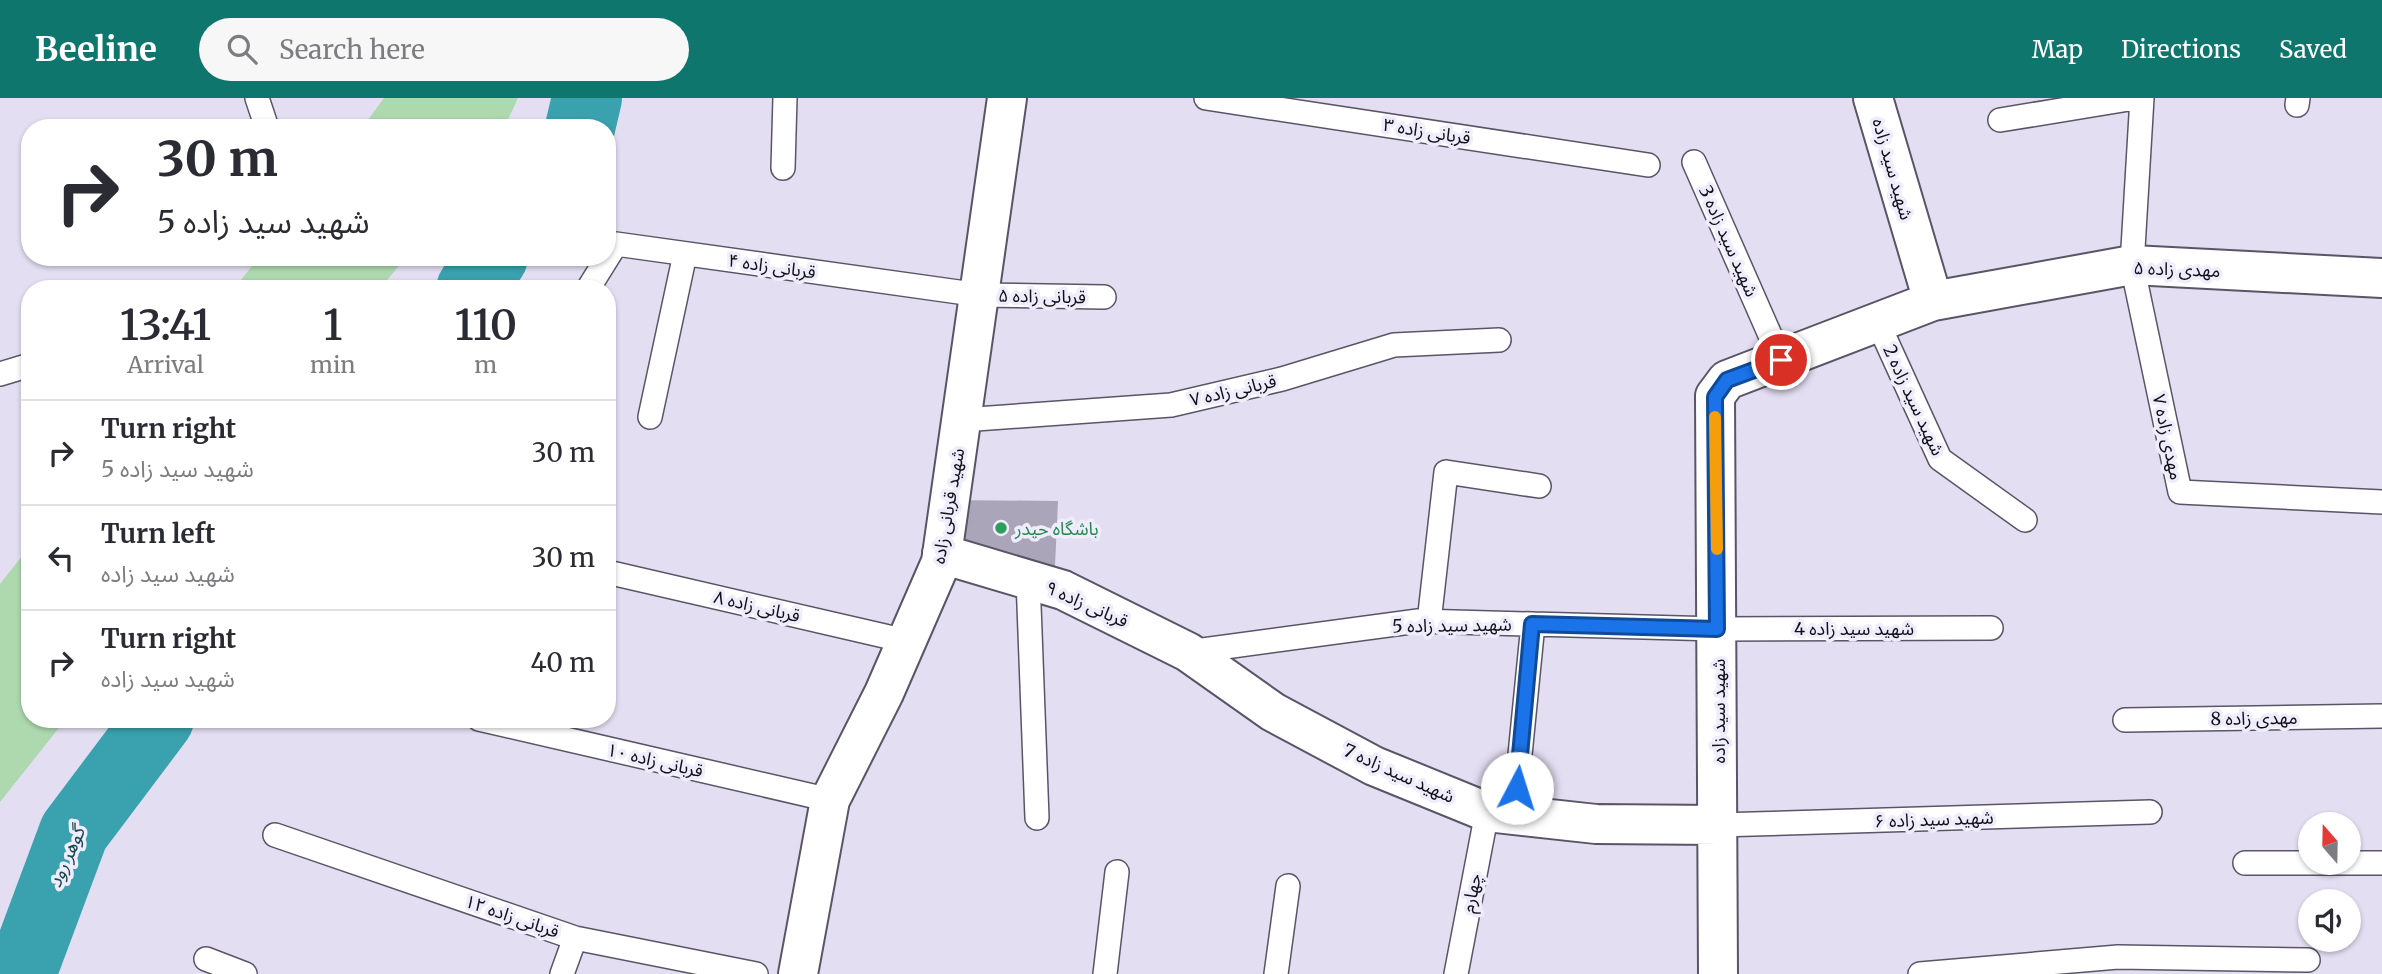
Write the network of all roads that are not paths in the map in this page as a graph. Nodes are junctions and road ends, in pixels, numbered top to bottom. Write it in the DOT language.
graph roads {
  1 [pos="257,98"];
  2 [pos="785,98"];
  3 [pos="1007,98"];
  4 [pos="1206,98"];
  5 [pos="1873,98"];
  6 [pos="2135,98"];
  7 [pos="2142,98"];
  8 [pos="264,119"];
  9 [pos="2000,120"];
  10 [pos="1694,162"];
  11 [pos="1648,165"];
  12 [pos="783,168"];
  13 [pos="616,244"];
  14 [pos="685,254"];
  15 [pos="2132,265"];
  16 [pos="2382,278"];
  17 [pos="981,295"];
  18 [pos="1104,297"];
  19 [pos="1933,301"];
  20 [pos="1878,323"];
  21 [pos="1499,340"];
  22 [pos="1781,360"];
  23 [pos="21,368"];
  24 [pos="0,374"];
  25 [pos="650,417"];
  26 [pos="962,420"];
  27 [pos="1539,486"];
  28 [pos="2382,502"];
  29 [pos="2025,520"];
  30 [pos="942,554"];
  31 [pos="616,574"];
  32 [pos="1028,579"];
  33 [pos="1429,622"];
  34 [pos="1532,624"];
  35 [pos="1991,628"];
  36 [pos="1717,629"];
  37 [pos="906,641"];
  38 [pos="1188,652"];
  39 [pos="2382,716"];
  40 [pos="2125,720"];
  41 [pos="518,728"];
  42 [pos="830,800"];
  43 [pos="2150,812"];
  44 [pos="1500,813"];
  45 [pos="1037,818"];
  46 [pos="1718,825"];
  47 [pos="275,835"];
  48 [pos="2245,863"];
  49 [pos="2382,863"];
  50 [pos="1117,872"];
  51 [pos="1288,886"];
  52 [pos="575,938"];
  53 [pos="206,960"];
  54 [pos="2308,960"];
  55 [pos="2131,965"];
  56 [pos="245,974"];
  57 [pos="562,974"];
  58 [pos="756,974"];
  59 [pos="798,974"];
  60 [pos="1105,974"];
  61 [pos="1276,974"];
  62 [pos="1456,974"];
  63 [pos="1718,974"];
  64 [pos="1920,974"];
  1 -- 8 [label="lane"];
  2 -- 12 [label="lane"];
  3 -- 17 [label="street, شهید قربانی زاده"];
  4 -- 11 [label="lane, قربانی زاده ۳"];
  5 -- 19 [label="street, شهید سید زاده"];
  6 -- 9 [label="lane"];
  7 -- 15 [label="lane"];
  10 -- 22 [label="lane, شهید سید زاده 3"];
  13 -- 14 [label="lane, قربانی زاده ۴"];
  14 -- 17 [label="lane, قربانی زاده ۴"];
  14 -- 25 [label="lane"];
  15 -- 16 [label="street, مهدی زاده ۵"];
  15 -- 19 [label="street, مهدی زاده ۵"];
  15 -- 28 [label="lane, مهدی زاده ۷"];
  17 -- 18 [label="lane, قربانی زاده ۵"];
  17 -- 26 [label="street, شهید قربانی زاده"];
  19 -- 20 [label="street, شهید سید زاده"];
  20 -- 22 [label="street, شهید سید زاده"];
  20 -- 29 [label="lane, شهید سید زاده 2"];
  21 -- 26 [label="lane, قربانی زاده ۷"];
  22 -- 36 [label="street, شهید سید زاده"];
  23 -- 24 [label="lane"];
  26 -- 30 [label="street, شهید قربانی زاده"];
  27 -- 33 [label="lane"];
  30 -- 32 [label="street, قربانی زاده ۹"];
  30 -- 37 [label="street, شهید قربانی زاده"];
  31 -- 37 [label="lane, قربانی زاده ۸"];
  32 -- 38 [label="street, قربانی زاده ۹"];
  32 -- 45 [label="lane"];
  33 -- 34 [label="lane, شهید سید زاده 5"];
  33 -- 38 [label="lane, شهید سید زاده 5"];
  34 -- 36 [label="lane, شهید سید زاده 5"];
  34 -- 44 [label="lane, چهارم"];
  35 -- 36 [label="lane, شهید سید زاده 4"];
  36 -- 46 [label="street, شهید سید زاده"];
  37 -- 42 [label="street, شهید قربانی زاده"];
  38 -- 44 [label="street, شهید سید زاده 7"];
  39 -- 40 [label="lane, مهدی زاده 8"];
  41 -- 42 [label="lane, قربانی زاده ۱۰"];
  42 -- 59 [label="street, شهید قربانی زاده"];
  43 -- 46 [label="lane, شهید سید زاده ۶"];
  44 -- 46 [label="street, شهید سید زاده 7"];
  44 -- 62 [label="lane, چهارم"];
  46 -- 63 [label="street, شهید سید زاده"];
  47 -- 52 [label="lane, قربانی زاده ۱۲"];
  48 -- 49 [label="lane"];
  50 -- 60 [label="lane"];
  51 -- 61 [label="lane"];
  52 -- 57 [label="lane"];
  52 -- 58 [label="lane, قربانی زاده ۱۲"];
  53 -- 56 [label="lane"];
  54 -- 55 [label="lane"];
  55 -- 64 [label="lane"];
}
